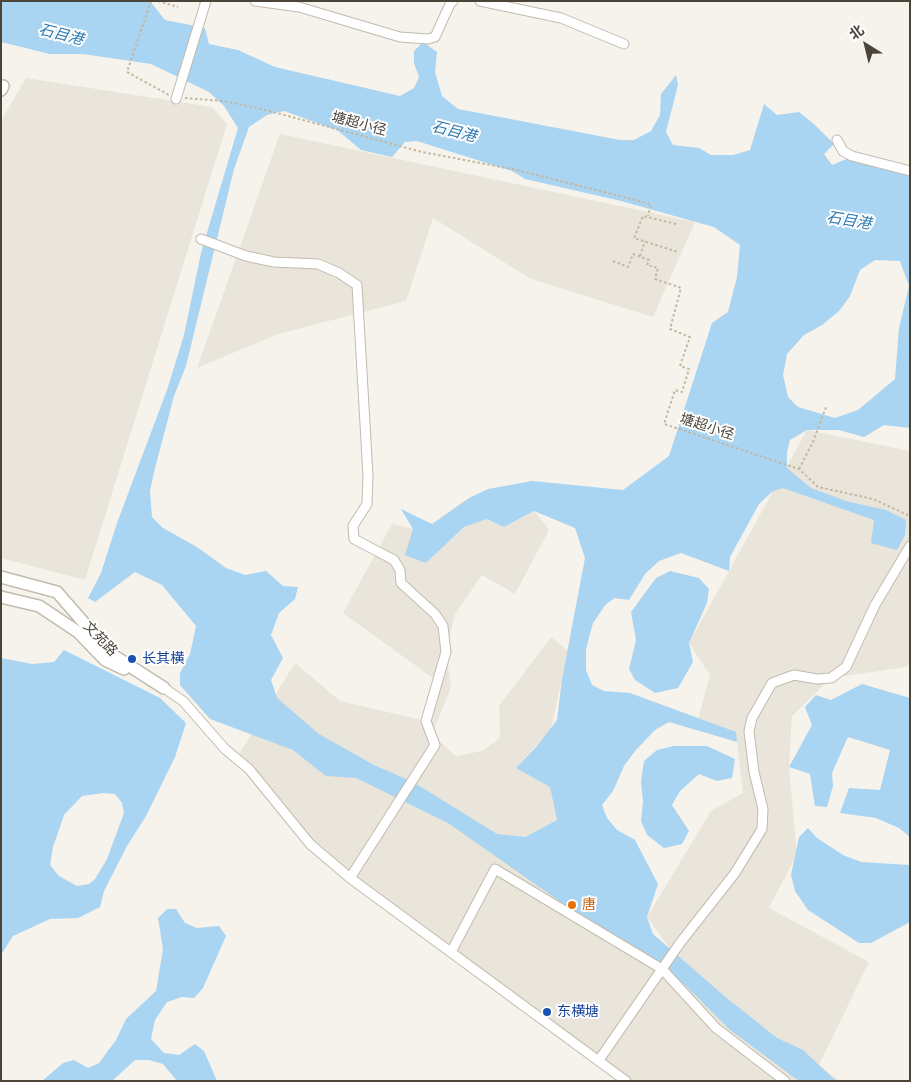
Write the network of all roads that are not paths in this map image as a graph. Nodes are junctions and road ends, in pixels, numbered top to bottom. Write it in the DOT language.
graph roads {
  1 [pos="206,1"];
  2 [pos="255,1"];
  3 [pos="454,1"];
  4 [pos="480,1"];
  5 [pos="624,44"];
  6 [pos="176,99"];
  7 [pos="837,140"];
  8 [pos="910,171"];
  9 [pos="201,239"];
  10 [pos="910,546"];
  11 [pos="1,577"];
  12 [pos="1,597"];
  13 [pos="164,688"];
  14 [pos="350,878"];
  15 [pos="451,952"];
  16 [pos="662,970"];
  17 [pos="599,1060"];
  18 [pos="626,1081"];
  19 [pos="785,1081"];
  1 -- 6 [label="street"];
  2 -- 3 [label="street"];
  4 -- 5 [label="street"];
  7 -- 8 [label="street"];
  9 -- 14 [label="street"];
  10 -- 16 [label="street"];
  11 -- 13 [label="street, 文苑路"];
  12 -- 13 [label="street, 文苑路"];
  13 -- 14 [label="street"];
  14 -- 15 [label="street"];
  15 -- 16 [label="street"];
  15 -- 17 [label="street"];
  16 -- 17 [label="street"];
  16 -- 19 [label="street"];
  17 -- 18 [label="street"];
}
